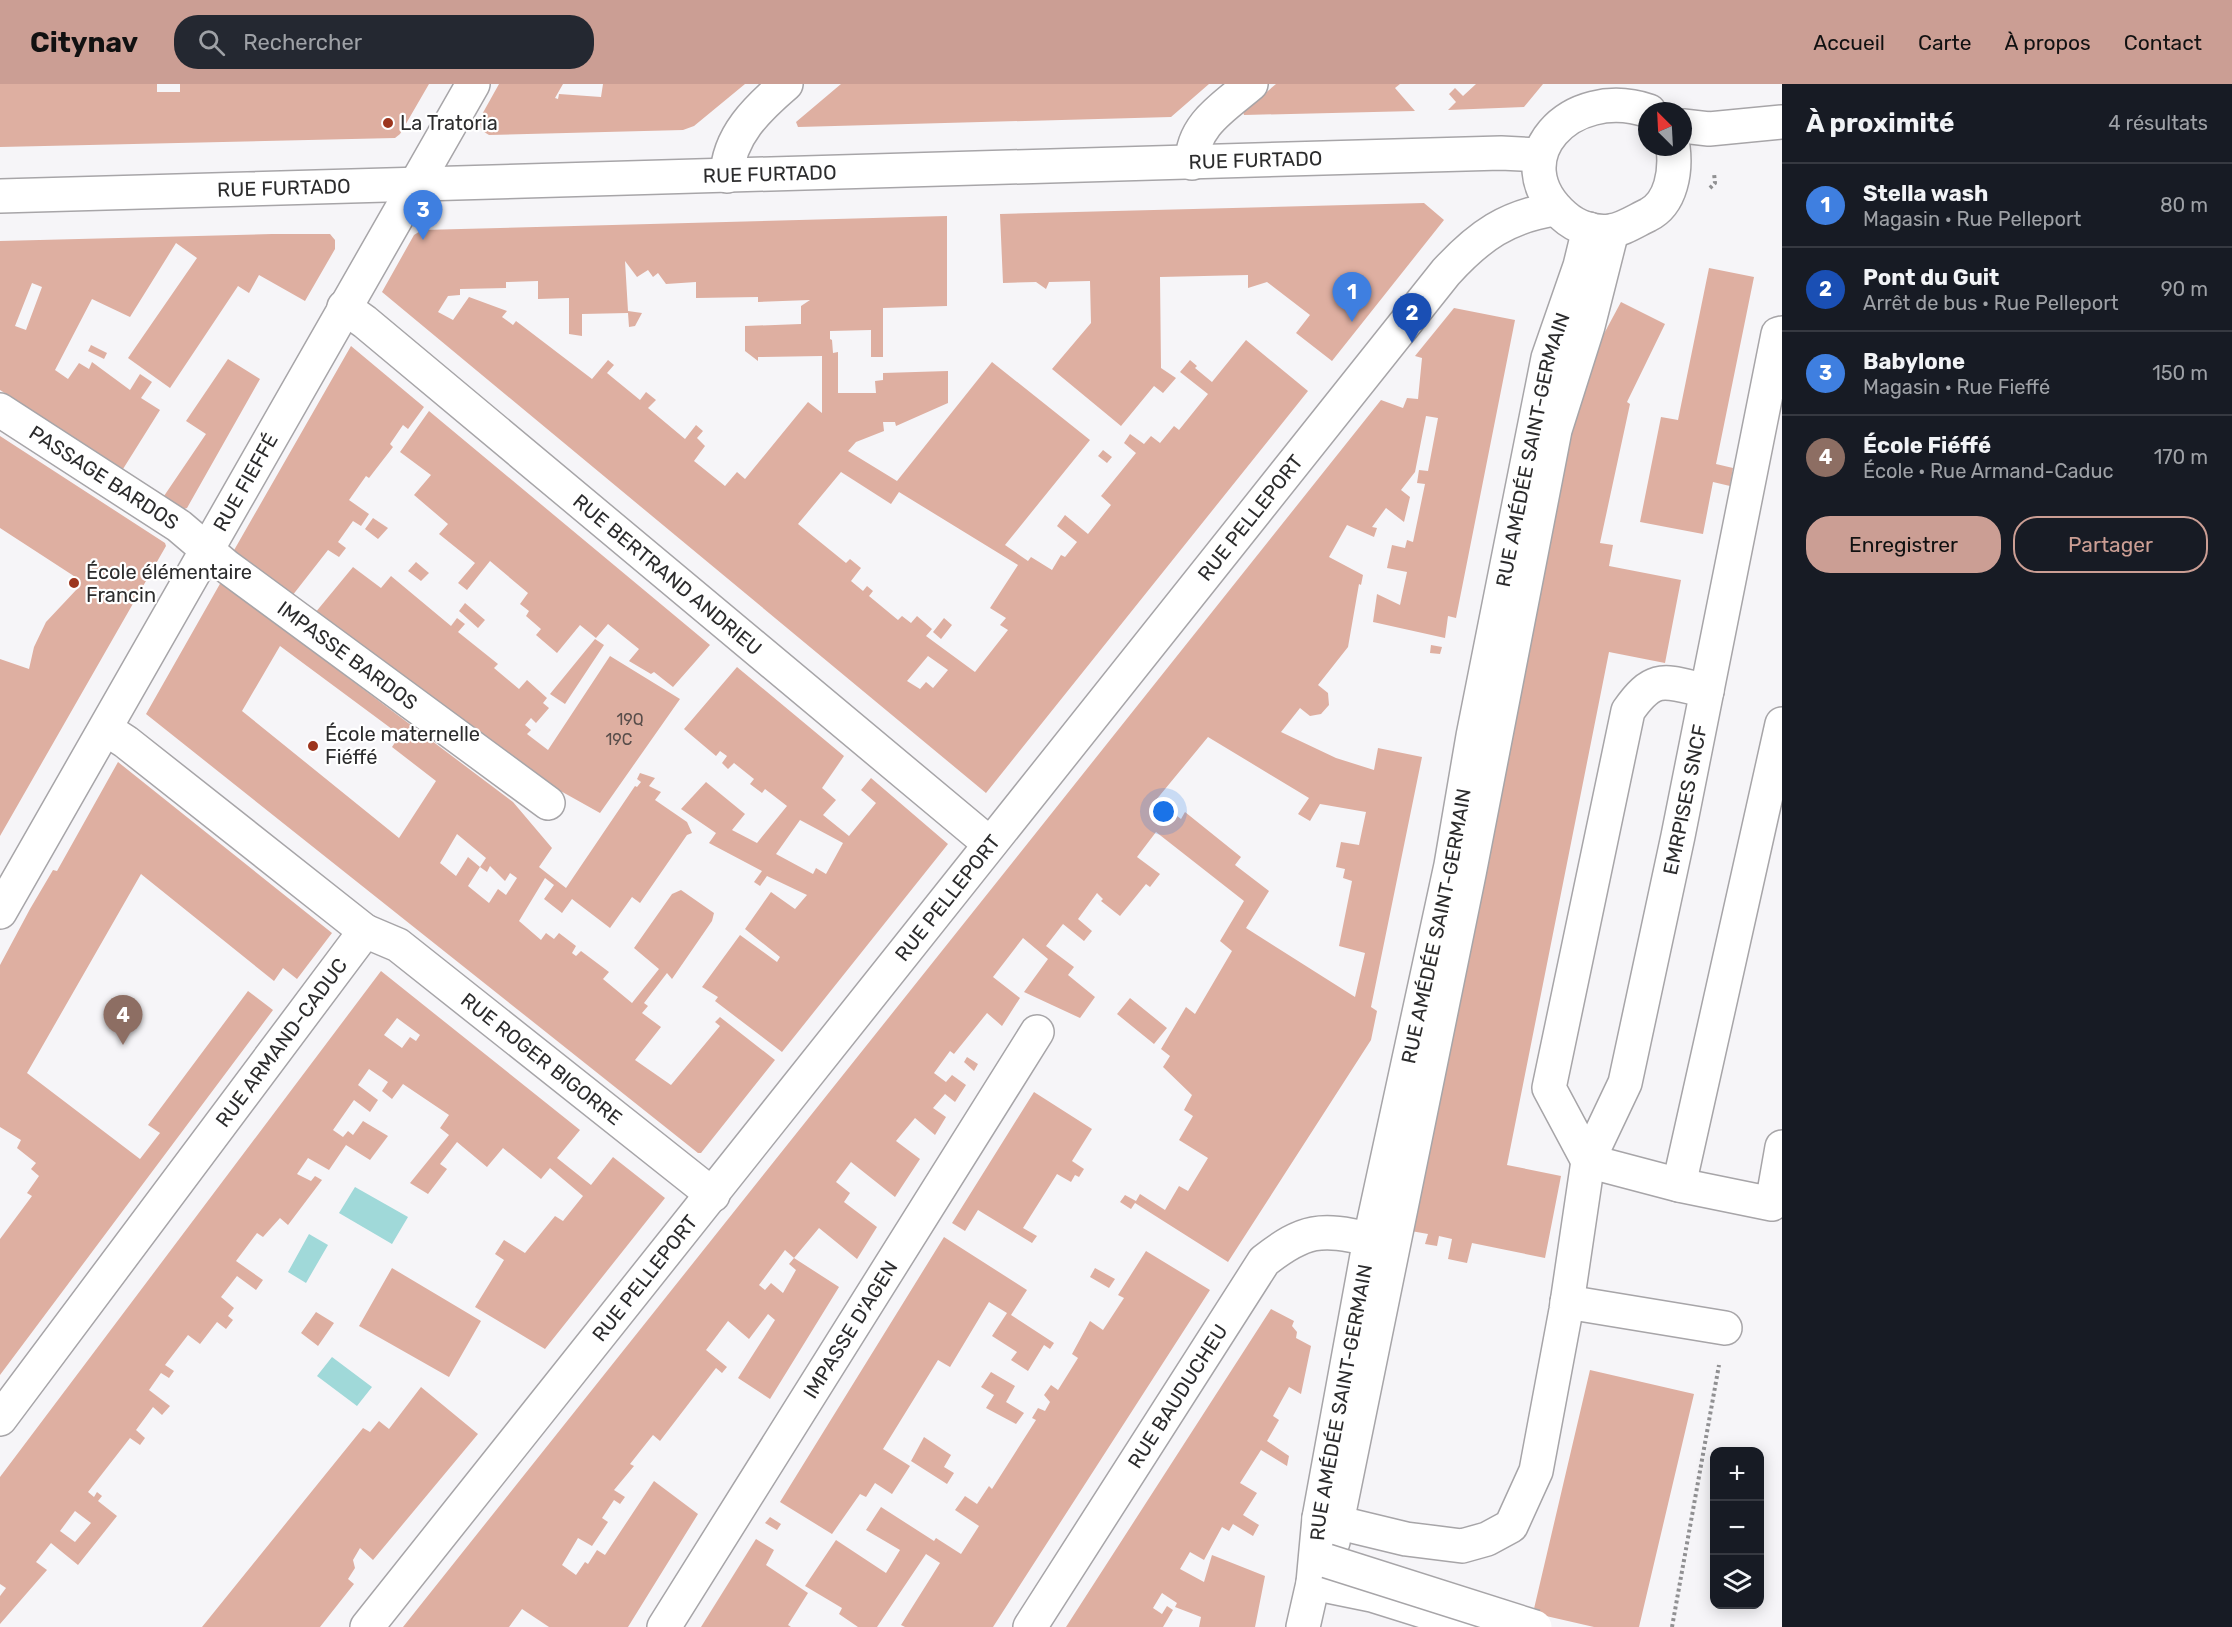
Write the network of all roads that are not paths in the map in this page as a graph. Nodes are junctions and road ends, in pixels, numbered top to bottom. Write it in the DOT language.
graph roads {
  1 [pos="473,84"];
  2 [pos="786,84"];
  3 [pos="1251,84"];
  4 [pos="1603,90"];
  5 [pos="1638,106"];
  6 [pos="1782,122"];
  7 [pos="1692,127"];
  8 [pos="1539,155"];
  9 [pos="1674,156"];
  10 [pos="1192,163"];
  11 [pos="727,176"];
  12 [pos="414,185"];
  13 [pos="0,196"];
  14 [pos="1556,209"];
  15 [pos="1601,230"];
  16 [pos="344,307"];
  17 [pos="1782,333"];
  18 [pos="0,410"];
  19 [pos="205,549"];
  20 [pos="1707,691"];
  21 [pos="1782,724"];
  22 [pos="106,729"];
  23 [pos="548,803"];
  24 [pos="990,844"];
  25 [pos="0,912"];
  26 [pos="365,931"];
  27 [pos="1037,1032"];
  28 [pos="1782,1147"];
  29 [pos="1588,1161"];
  30 [pos="1679,1185"];
  31 [pos="713,1195"];
  32 [pos="1370,1239"];
  33 [pos="1568,1302"];
  34 [pos="1725,1328"];
  35 [pos="0,1419"];
  36 [pos="1329,1520"];
  37 [pos="1320,1572"];
  38 [pos="367,1627"];
  39 [pos="664,1627"];
  40 [pos="1030,1627"];
  41 [pos="1303,1627"];
  42 [pos="1474,1627"];
  43 [pos="1535,1627"];
  1 -- 12 [label="street, RUE FIEFFÉ"];
  2 -- 11 [label="street"];
  3 -- 10 [label="street"];
  4 -- 5 [label="street"];
  4 -- 8 [label="street"];
  6 -- 7 [label="street"];
  8 -- 10 [label="street, RUE FURTADO"];
  8 -- 14 [label="street"];
  9 -- 15 [label="street"];
  10 -- 11 [label="street, RUE FURTADO"];
  11 -- 12 [label="street, RUE FURTADO"];
  12 -- 13 [label="street, RUE FURTADO"];
  12 -- 16 [label="street, RUE FIEFFÉ"];
  14 -- 15 [label="street"];
  14 -- 24 [label="street, RUE PELLEPORT"];
  15 -- 32 [label="street, RUE AMÉDÉE SAINT-GERMAIN"];
  15 -- 36 [label="street, RUE AMÉDÉE SAINT-GERMAIN"];
  16 -- 19 [label="street, RUE FIEFFÉ"];
  16 -- 24 [label="street, RUE BERTRAND ANDRIEU"];
  17 -- 20 [label="street, EMRPISES SNCF"];
  18 -- 19 [label="street, PASSAGE BARDOS"];
  19 -- 22 [label="street, RUE FIEFFÉ"];
  19 -- 23 [label="street, IMPASSE BARDOS"];
  20 -- 29 [label="street, EMRPISES SNCF"];
  20 -- 29 [label="street"];
  21 -- 30 [label="street"];
  22 -- 25 [label="street, RUE FIEFFÉ"];
  22 -- 26 [label="street"];
  24 -- 31 [label="street, RUE PELLEPORT"];
  26 -- 31 [label="street, RUE ROGER BIGORRE"];
  26 -- 35 [label="street, RUE ARMAND-CADUC"];
  27 -- 39 [label="street, IMPASSE D'AGEN"];
  28 -- 30 [label="street"];
  29 -- 30 [label="street"];
  29 -- 33 [label="street, EMRPISES SNCF"];
  31 -- 38 [label="street, RUE PELLEPORT"];
  32 -- 36 [label="street, RUE AMÉDÉE SAINT-GERMAIN"];
  32 -- 40 [label="street, RUE BAUDUCHEU"];
  33 -- 34 [label="street"];
  33 -- 36 [label="street, EMRPISES SNCF"];
  36 -- 37 [label="street, RUE AMÉDÉE SAINT-GERMAIN"];
  37 -- 41 [label="street, RUE AMÉDÉE SAINT-GERMAIN"];
  37 -- 42 [label="street"];
  37 -- 43 [label="street, bridge"];
}
